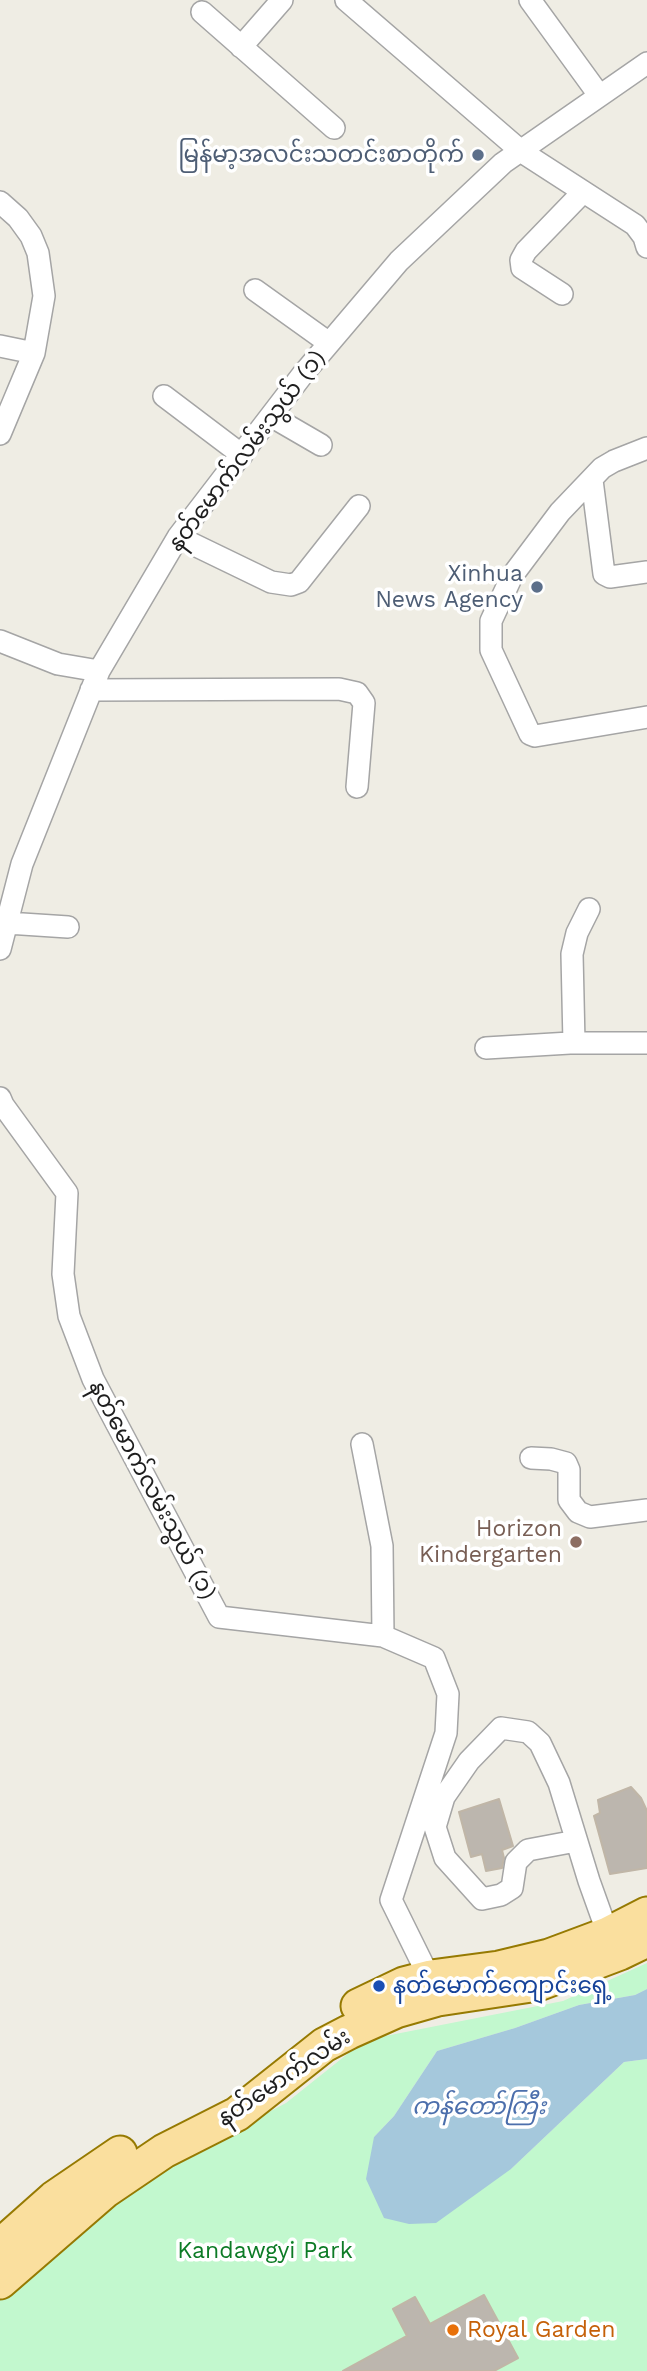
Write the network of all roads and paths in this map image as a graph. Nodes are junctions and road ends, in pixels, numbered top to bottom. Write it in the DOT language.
graph roads {
  1 [pos="282,0"];
  2 [pos="346,0"];
  3 [pos="530,0"];
  4 [pos="202,12"];
  5 [pos="241,47"];
  6 [pos="647,63"];
  7 [pos="599,95"];
  8 [pos="334,128"];
  9 [pos="522,152"];
  10 [pos="583,192"];
  11 [pos="0,202"];
  12 [pos="647,247"];
  13 [pos="256,290"];
  14 [pos="562,294"];
  15 [pos="329,343"];
  16 [pos="0,346"];
  17 [pos="34,354"];
  18 [pos="164,396"];
  19 [pos="271,416"];
  20 [pos="0,434"];
  21 [pos="321,445"];
  22 [pos="647,448"];
  23 [pos="242,455"];
  24 [pos="592,480"];
  25 [pos="359,506"];
  26 [pos="178,537"];
  27 [pos="647,572"];
  28 [pos="0,641"];
  29 [pos="95,681"];
  30 [pos="647,717"];
  31 [pos="357,787"];
  32 [pos="9,879"];
  33 [pos="589,909"];
  34 [pos="7,923"];
  35 [pos="68,927"];
  36 [pos="0,949"];
  37 [pos="574,1043"];
  38 [pos="647,1043"];
  39 [pos="486,1048"];
  40 [pos="0,1098"];
  41 [pos="362,1444"];
  42 [pos="531,1458"];
  43 [pos="647,1510"];
  44 [pos="383,1636"];
  45 [pos="576,1841"];
  46 [pos="647,1914"];
  47 [pos="625,1942"];
  48 [pos="435,1988"];
  49 [pos="0,2246"];
  50 [pos="1,2279"];
  1 -- 5 [label="street"];
  2 -- 9 [label="street"];
  3 -- 7 [label="street"];
  4 -- 5 [label="street"];
  5 -- 8 [label="street"];
  6 -- 7 [label="street, နတ်မောက်လမ်းသွယ် (၁)"];
  7 -- 9 [label="street, နတ်မောက်လမ်းသွယ် (၁)"];
  9 -- 10 [label="street"];
  9 -- 15 [label="street, နတ်မောက်လမ်းသွယ် (၁)"];
  10 -- 12 [label="street"];
  10 -- 14 [label="street"];
  11 -- 17 [label="street"];
  13 -- 15 [label="street"];
  15 -- 19 [label="street, နတ်မောက်လမ်းသွယ် (၁)"];
  16 -- 17 [label="street"];
  17 -- 20 [label="street"];
  18 -- 23 [label="street"];
  19 -- 21 [label="street"];
  19 -- 23 [label="street, နတ်မောက်လမ်းသွယ် (၁)"];
  22 -- 24 [label="street"];
  23 -- 26 [label="street, နတ်မောက်လမ်းသွယ် (၁)"];
  24 -- 27 [label="street"];
  24 -- 30 [label="street"];
  25 -- 26 [label="street"];
  26 -- 29 [label="street, နတ်မောက်လမ်းသွယ် (၁)"];
  28 -- 29 [label="street"];
  29 -- 31 [label="street"];
  29 -- 32 [label="street, နတ်မောက်လမ်းသွယ် (၁)"];
  32 -- 34 [label="street, နတ်မောက်လမ်းသွယ် (၁)"];
  33 -- 37 [label="street"];
  34 -- 35 [label="street"];
  34 -- 36 [label="street, နတ်မောက်လမ်းသွယ် (၁)"];
  37 -- 38 [label="street"];
  37 -- 39 [label="street"];
  40 -- 44 [label="street, နတ်မောက်လမ်းသွယ် (၁)"];
  41 -- 44 [label="street"];
  42 -- 43 [label="street"];
  44 -- 48 [label="street, နတ်မောက်လမ်းသွယ် (၁)"];
  45 -- 45 [label="street"];
  45 -- 47 [label="street"];
  46 -- 47 [label="main road, နတ်မောက်လမ်း"];
  47 -- 48 [label="main road, နတ်မောက်လမ်း"];
  48 -- 49 [label="main road, နတ်မောက်လမ်း"];
  48 -- 50 [label="main road, နတ်မောက်လမ်း"];
}
